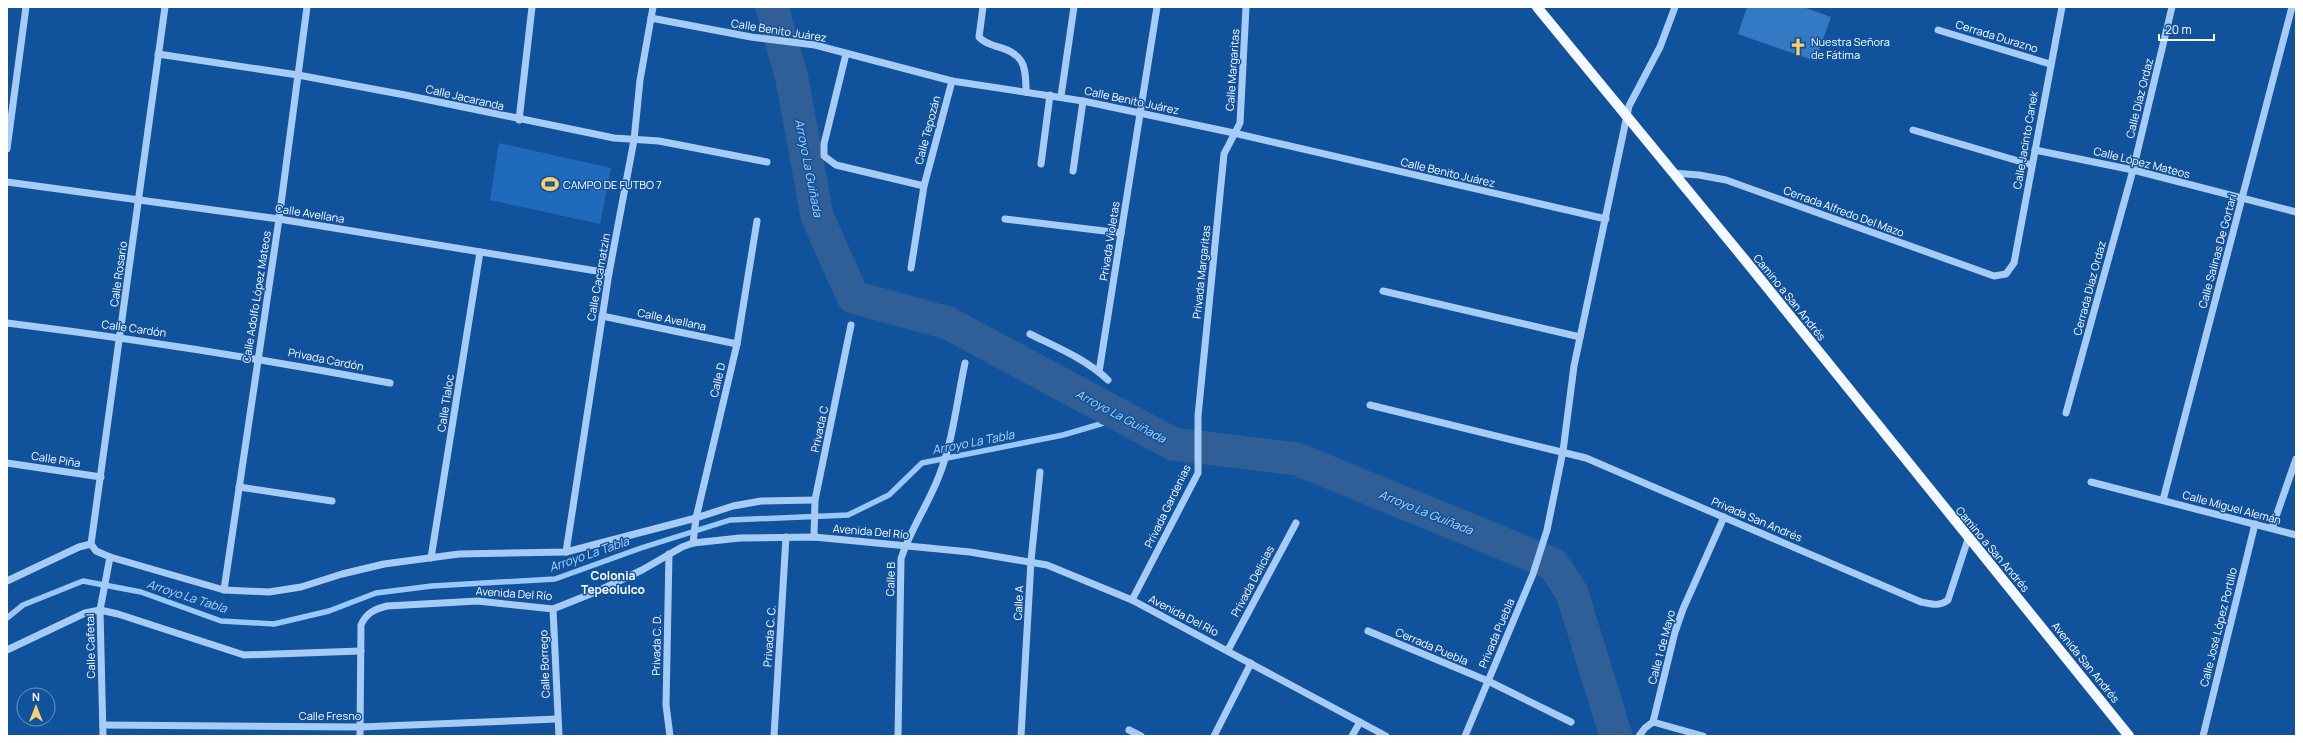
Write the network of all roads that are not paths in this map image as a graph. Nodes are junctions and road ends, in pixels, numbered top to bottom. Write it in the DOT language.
graph roads {
  1 [pos="26,7"];
  2 [pos="165,7"];
  3 [pos="307,7"];
  4 [pos="532,7"];
  5 [pos="653,7"];
  6 [pos="983,7"];
  7 [pos="1074,7"];
  8 [pos="1157,7"];
  9 [pos="1246,7"];
  10 [pos="1537,7"];
  11 [pos="1675,7"];
  12 [pos="2062,7"];
  13 [pos="2172,7"];
  14 [pos="2292,7"];
  15 [pos="651,18"];
  16 [pos="1938,30"];
  17 [pos="158,54"];
  18 [pos="846,54"];
  19 [pos="2050,64"];
  20 [pos="298,75"];
  21 [pos="952,81"];
  22 [pos="11,88"];
  23 [pos="1026,92"];
  24 [pos="1050,95"];
  25 [pos="1061,96"];
  26 [pos="1083,101"];
  27 [pos="1140,114"];
  28 [pos="1626,118"];
  29 [pos="518,120"];
  30 [pos="1913,130"];
  31 [pos="1234,133"];
  32 [pos="634,140"];
  33 [pos="7,150"];
  34 [pos="2035,150"];
  35 [pos="767,162"];
  36 [pos="1041,164"];
  37 [pos="2032,165"];
  38 [pos="2133,170"];
  39 [pos="1073,171"];
  40 [pos="1673,173"];
  41 [pos="7,182"];
  42 [pos="924,186"];
  43 [pos="2242,199"];
  44 [pos="139,200"];
  45 [pos="2296,212"];
  46 [pos="279,219"];
  47 [pos="1005,219"];
  48 [pos="1606,219"];
  49 [pos="757,221"];
  50 [pos="1122,232"];
  51 [pos="480,252"];
  52 [pos="911,268"];
  53 [pos="609,273"];
  54 [pos="2006,274"];
  55 [pos="1383,291"];
  56 [pos="602,316"];
  57 [pos="7,323"];
  58 [pos="851,326"];
  59 [pos="1030,334"];
  60 [pos="120,337"];
  61 [pos="1580,337"];
  62 [pos="737,344"];
  63 [pos="257,358"];
  64 [pos="965,363"];
  65 [pos="1099,372"];
  66 [pos="1108,380"];
  67 [pos="390,383"];
  68 [pos="1370,405"];
  69 [pos="2066,413"];
  70 [pos="1198,416"];
  71 [pos="1563,451"];
  72 [pos="2296,459"];
  73 [pos="7,463"];
  74 [pos="1040,472"];
  75 [pos="101,477"];
  76 [pos="2091,482"];
  77 [pos="239,487"];
  78 [pos="2162,500"];
  79 [pos="332,502"];
  80 [pos="815,503"];
  81 [pos="1724,517"];
  82 [pos="695,520"];
  83 [pos="1296,523"];
  84 [pos="2255,524"];
  85 [pos="2272,528"];
  86 [pos="2296,535"];
  87 [pos="786,537"];
  88 [pos="814,537"];
  89 [pos="1968,539"];
  90 [pos="693,540"];
  91 [pos="92,544"];
  92 [pos="906,544"];
  93 [pos="566,552"];
  94 [pos="668,554"];
  95 [pos="110,557"];
  96 [pos="431,558"];
  97 [pos="1031,561"];
  98 [pos="7,581"];
  99 [pos="224,590"];
  100 [pos="1132,600"];
  101 [pos="2023,603"];
  102 [pos="553,608"];
  103 [pos="100,610"];
  104 [pos="1368,631"];
  105 [pos="7,650"];
  106 [pos="1228,650"];
  107 [pos="361,651"];
  108 [pos="1251,663"];
  109 [pos="1488,681"];
  110 [pos="558,719"];
  111 [pos="1360,722"];
  112 [pos="1571,722"];
  113 [pos="1654,722"];
  114 [pos="102,725"];
  115 [pos="360,727"];
  116 [pos="1129,730"];
  117 [pos="103,736"];
  118 [pos="360,736"];
  119 [pos="559,736"];
  120 [pos="670,736"];
  121 [pos="774,736"];
  122 [pos="898,736"];
  123 [pos="1021,736"];
  124 [pos="1141,736"];
  125 [pos="1214,736"];
  126 [pos="1352,736"];
  127 [pos="1386,736"];
  128 [pos="1465,736"];
  129 [pos="1639,736"];
  130 [pos="1703,736"];
  131 [pos="2129,736"];
  132 [pos="2203,736"];
  1 -- 22 [label="street"];
  2 -- 17 [label="street, Calle Rosario"];
  3 -- 20 [label="street, Calle Adolfo López Mateos"];
  4 -- 29 [label="street"];
  5 -- 15 [label="street, Calle Cacamatzin"];
  6 -- 23 [label="street"];
  7 -- 25 [label="street"];
  8 -- 27 [label="street, Privada Violetas"];
  9 -- 31 [label="street, Calle Margaritas"];
  10 -- 28 [label="main road, Camino a San Andrés"];
  11 -- 28 [label="street"];
  12 -- 19 [label="street, Calle Jacinto Canek"];
  13 -- 38 [label="street, Calle Díaz Ordaz"];
  14 -- 43 [label="street, Calle Salinas De Gortari"];
  15 -- 18 [label="street, Calle Benito Juárez"];
  15 -- 32 [label="street, Calle Cacamatzin"];
  16 -- 19 [label="street, Cerrada Durazno"];
  17 -- 20 [label="street, Calle Jacaranda"];
  17 -- 44 [label="street, Calle Rosario"];
  18 -- 21 [label="street, Calle Benito Juárez"];
  18 -- 42 [label="street"];
  19 -- 34 [label="street, Calle Jacinto Canek"];
  20 -- 29 [label="street, Calle Jacaranda"];
  20 -- 46 [label="street, Calle Adolfo López Mateos"];
  21 -- 23 [label="street, Calle Benito Juárez"];
  21 -- 42 [label="street, Calle Tepozán"];
  22 -- 33 [label="street"];
  23 -- 24 [label="street, Calle Benito Juárez"];
  24 -- 25 [label="street, Calle Benito Juárez"];
  24 -- 36 [label="street"];
  25 -- 26 [label="street, Calle Benito Juárez"];
  26 -- 27 [label="street, Calle Benito Juárez"];
  26 -- 39 [label="street"];
  27 -- 31 [label="street, Calle Benito Juárez"];
  27 -- 50 [label="street, Privada Violetas"];
  28 -- 40 [label="main road, Camino a San Andrés"];
  28 -- 48 [label="street"];
  29 -- 32 [label="street, Calle Jacaranda"];
  30 -- 37 [label="street"];
  31 -- 48 [label="street, Calle Benito Juárez"];
  31 -- 70 [label="street, Privada Margaritas"];
  32 -- 35 [label="street, Calle Jacaranda"];
  32 -- 53 [label="street, Calle Cacamatzin"];
  34 -- 37 [label="street, Calle Jacinto Canek"];
  34 -- 38 [label="street, Calle López Mateos"];
  37 -- 54 [label="street, Calle Jacinto Canek"];
  38 -- 43 [label="street, Calle López Mateos"];
  38 -- 69 [label="street, Cerrada Díaz Ordaz"];
  40 -- 54 [label="street, Cerrada Alfredo Del Mazo"];
  40 -- 89 [label="main road, Camino a San Andrés"];
  41 -- 44 [label="street, Calle Avellana"];
  42 -- 52 [label="street, Calle Tepozán"];
  43 -- 45 [label="street, Calle López Mateos"];
  43 -- 78 [label="street, Calle Salinas De Gortari"];
  44 -- 46 [label="street, Calle Avellana"];
  44 -- 60 [label="street, Calle Rosario"];
  46 -- 51 [label="street, Calle Avellana"];
  46 -- 63 [label="street, Calle Adolfo López Mateos"];
  47 -- 50 [label="street"];
  48 -- 61 [label="street"];
  49 -- 62 [label="street, Calle D"];
  50 -- 65 [label="street, Privada Violetas"];
  51 -- 53 [label="street, Calle Avellana"];
  51 -- 96 [label="street, Calle Tlaloc"];
  53 -- 56 [label="street, Calle Cacamatzin"];
  55 -- 61 [label="street"];
  56 -- 62 [label="street, Calle Avellana"];
  56 -- 93 [label="street, Calle Cacamatzin"];
  57 -- 60 [label="street, Calle Cardón"];
  58 -- 80 [label="street, Privada C"];
  59 -- 65 [label="street"];
  60 -- 63 [label="street, Calle Cardón"];
  60 -- 75 [label="street, Calle Rosario"];
  61 -- 71 [label="street"];
  62 -- 82 [label="street, Calle D"];
  63 -- 67 [label="street, Privada Cardón"];
  63 -- 77 [label="street, Calle Adolfo López Mateos"];
  64 -- 92 [label="street, Calle B"];
  65 -- 66 [label="street"];
  68 -- 71 [label="street, Privada San Andrés"];
  70 -- 100 [label="street, Privada Gardenias"];
  71 -- 81 [label="street, Privada San Andrés"];
  71 -- 109 [label="street, Privada Puebla"];
  72 -- 85 [label="street"];
  73 -- 75 [label="street, Calle Piña"];
  74 -- 97 [label="street, Calle A"];
  75 -- 91 [label="street, Calle Rosario"];
  76 -- 78 [label="street, Calle Miguel Alemán"];
  77 -- 79 [label="street"];
  77 -- 99 [label="street, Calle Adolfo López Mateos"];
  78 -- 84 [label="street, Calle Miguel Alemán"];
  80 -- 82 [label="street"];
  80 -- 88 [label="street, Privada C"];
  81 -- 89 [label="street, Privada San Andrés"];
  81 -- 113 [label="street, Calle 1 de Mayo"];
  82 -- 90 [label="street, Calle D"];
  82 -- 93 [label="street"];
  83 -- 106 [label="street, Privada Delicias"];
  84 -- 85 [label="street, Calle Miguel Alemán"];
  84 -- 132 [label="street, Calle José López Portillo"];
  85 -- 86 [label="street, Calle Miguel Alemán"];
  87 -- 88 [label="street, Avenida Del Río"];
  87 -- 90 [label="street, Avenida Del Río"];
  87 -- 121 [label="street, Privada C. C."];
  88 -- 92 [label="street, Avenida Del Río"];
  89 -- 101 [label="main road, Camino a San Andrés"];
  90 -- 94 [label="street, Avenida Del Río"];
  91 -- 95 [label="street"];
  91 -- 98 [label="street"];
  92 -- 97 [label="street, Avenida Del Río"];
  92 -- 122 [label="street, Calle B"];
  93 -- 96 [label="street"];
  94 -- 102 [label="street, Avenida Del Río"];
  94 -- 120 [label="street, Privada C. D."];
  95 -- 99 [label="street"];
  95 -- 103 [label="street, Calle Cafetal"];
  96 -- 99 [label="street"];
  97 -- 100 [label="street, Avenida Del Río"];
  97 -- 123 [label="street, Calle A"];
  100 -- 106 [label="street, Avenida Del Río"];
  101 -- 131 [label="main road, Avenida San Andrés"];
  102 -- 107 [label="street, Avenida Del Río"];
  102 -- 110 [label="street, Calle Borrego"];
  103 -- 105 [label="street"];
  103 -- 107 [label="street"];
  103 -- 114 [label="street, Calle Cafetal"];
  104 -- 109 [label="street, Cerrada Puebla"];
  106 -- 108 [label="street, Avenida Del Río"];
  107 -- 115 [label="street, Avenida Del Río"];
  108 -- 111 [label="street, Avenida Del Río"];
  108 -- 125 [label="street"];
  109 -- 112 [label="street, Privada Puebla"];
  109 -- 128 [label="street"];
  110 -- 115 [label="street, Calle Fresno"];
  110 -- 119 [label="street, Calle Borrego"];
  111 -- 126 [label="street"];
  111 -- 127 [label="street, Avenida Del Río"];
  113 -- 129 [label="street"];
  113 -- 130 [label="street"];
  114 -- 115 [label="street, Calle Fresno"];
  114 -- 117 [label="street, Calle Cafetal"];
  115 -- 118 [label="street, Avenida Del Río"];
  116 -- 124 [label="street"];
}
